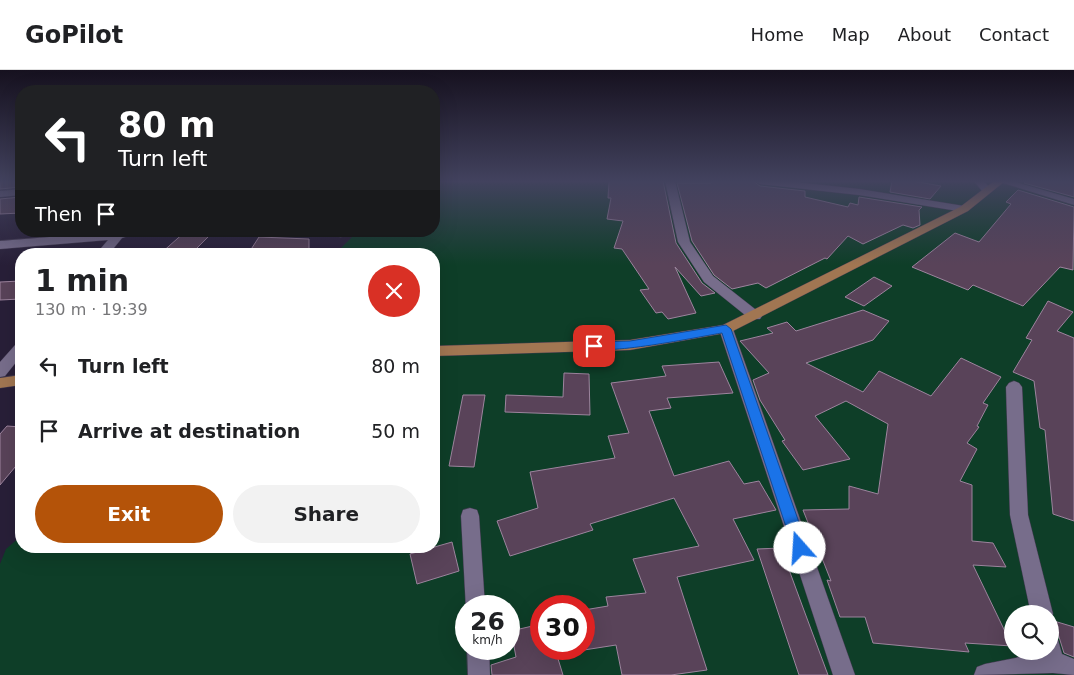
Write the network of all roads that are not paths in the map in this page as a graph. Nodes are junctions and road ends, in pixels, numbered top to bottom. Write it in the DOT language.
graph roads {
  1 [pos="676,209"];
  2 [pos="964,209"];
  3 [pos="105,237"];
  4 [pos="117,237"];
  5 [pos="0,245"];
  6 [pos="107,248"];
  7 [pos="755,316"];
  8 [pos="726,329"];
  9 [pos="440,351"];
  10 [pos="15,354"];
  11 [pos="0,372"];
  12 [pos="15,381"];
  13 [pos="0,383"];
  14 [pos="1014,387"];
  15 [pos="470,516"];
  16 [pos="474,595"];
  17 [pos="1040,605"];
  18 [pos="478,660"];
  19 [pos="1059,660"];
  20 [pos="479,675"];
  21 [pos="844,675"];
  22 [pos="985,675"];
  1 -- 7 [label="street"];
  2 -- 7 [label="main road"];
  3 -- 5 [label="street"];
  4 -- 6 [label="street"];
  7 -- 8 [label="main road"];
  8 -- 9 [label="main road"];
  8 -- 21 [label="street"];
  10 -- 11 [label="street"];
  12 -- 13 [label="main road"];
  14 -- 17 [label="street"];
  15 -- 16 [label="street"];
  18 -- 20 [label="street"];
  19 -- 22 [label="street"];
}
